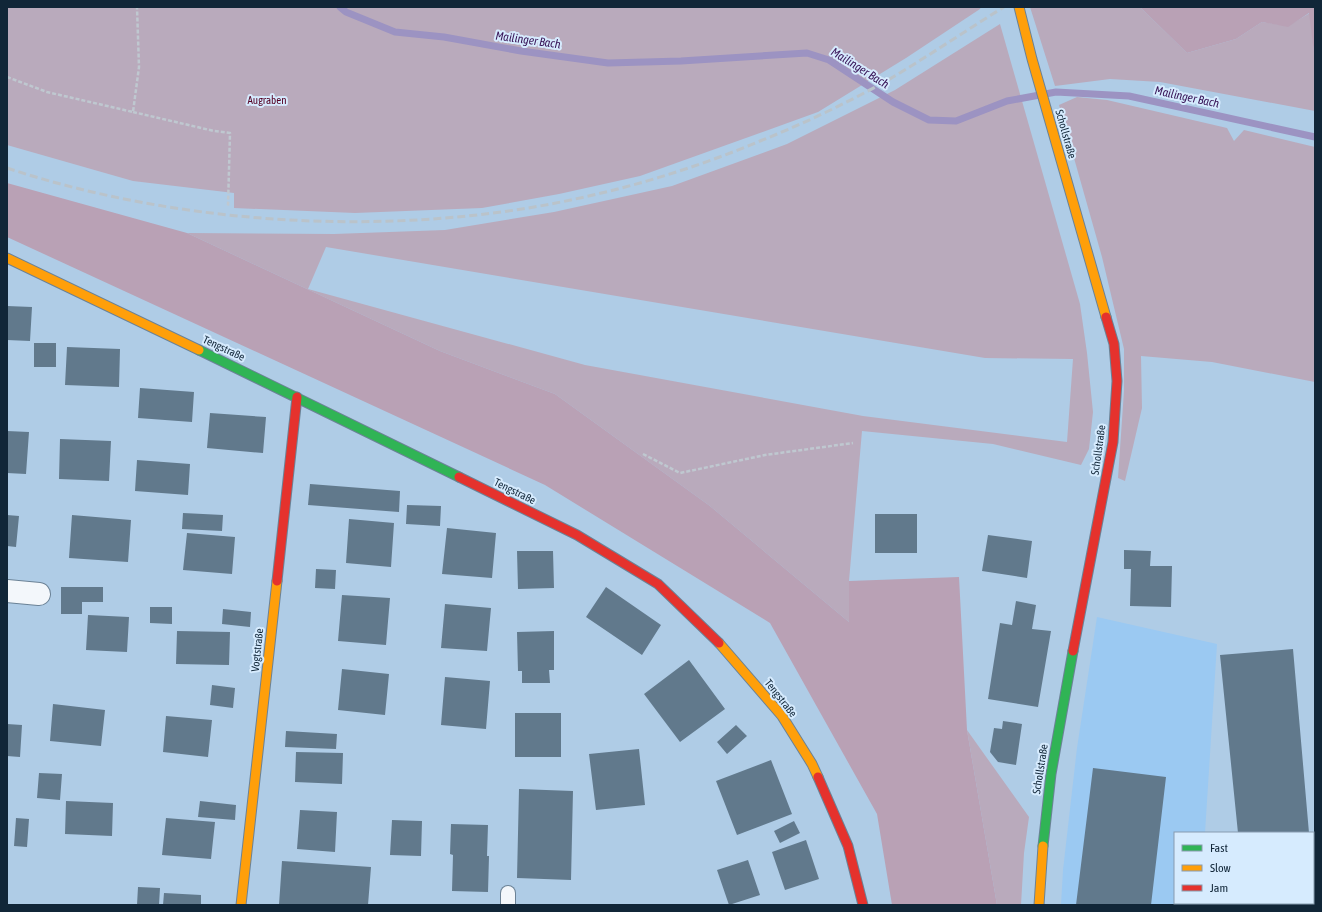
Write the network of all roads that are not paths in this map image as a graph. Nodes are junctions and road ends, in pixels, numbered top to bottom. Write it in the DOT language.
graph roads {
  1 [pos="1019,7"];
  2 [pos="7,258"];
  3 [pos="297,397"];
  4 [pos="7,591"];
  5 [pos="39,594"];
  6 [pos="241,905"];
  7 [pos="863,905"];
  8 [pos="1039,905"];
  1 -- 8 [label="street, Schollstraße"];
  2 -- 3 [label="street, Tengstraße"];
  3 -- 6 [label="street, Vogtstraße"];
  3 -- 7 [label="street, Tengstraße"];
  4 -- 5 [label="street"];
}
